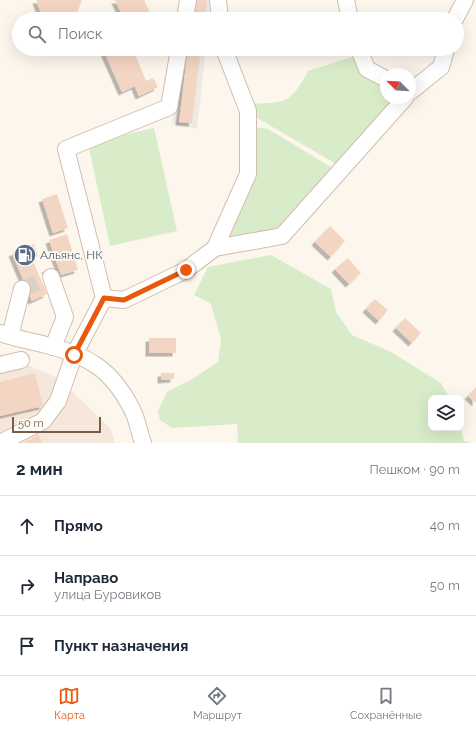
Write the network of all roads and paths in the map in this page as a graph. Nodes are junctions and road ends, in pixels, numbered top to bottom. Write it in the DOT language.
graph roads {
  1 [pos="188,0"];
  2 [pos="218,0"];
  3 [pos="346,0"];
  4 [pos="466,0"];
  5 [pos="186,12"];
  6 [pos="219,12"];
  7 [pos="349,12"];
  8 [pos="460,12"];
  9 [pos="178,56"];
  10 [pos="227,56"];
  11 [pos="362,56"];
  12 [pos="444,56"];
  13 [pos="380,76"];
  14 [pos="416,87"];
  15 [pos="400,104"];
  16 [pos="215,248"];
  17 [pos="51,277"];
  18 [pos="22,289"];
  19 [pos="104,298"];
  20 [pos="5,334"];
  21 [pos="54,347"];
  22 [pos="74,355"];
  23 [pos="21,360"];
  24 [pos="0,365"];
  25 [pos="0,442"];
  26 [pos="143,443"];
  1 -- 5 [label="street"];
  2 -- 6 [label="street"];
  3 -- 7 [label="street"];
  4 -- 8 [label="street"];
  9 -- 19 [label="street"];
  10 -- 16 [label="street"];
  11 -- 13 [label="street"];
  12 -- 14 [label="street"];
  15 -- 16 [label="street"];
  16 -- 19 [label="street"];
  17 -- 21 [label="street"];
  18 -- 20 [label="street"];
  19 -- 22 [label="street"];
  20 -- 21 [label="street"];
  21 -- 22 [label="street"];
  22 -- 25 [label="street"];
  22 -- 26 [label="street"];
  23 -- 24 [label="street"];
}
